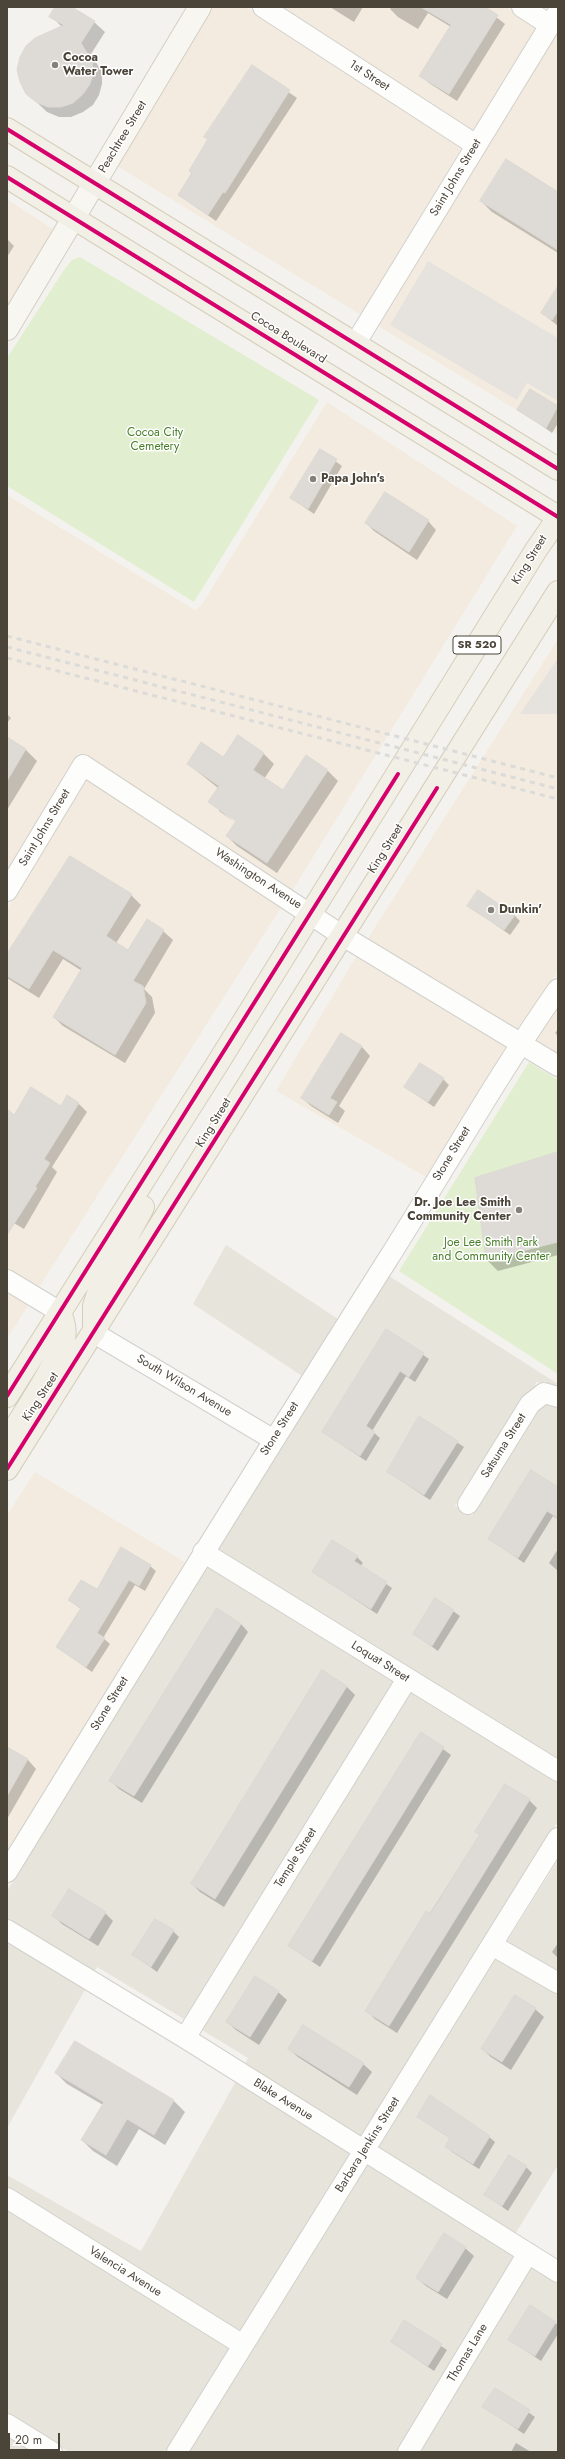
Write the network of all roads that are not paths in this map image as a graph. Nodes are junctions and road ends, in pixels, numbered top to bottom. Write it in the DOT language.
graph roads {
  1 [pos="200,7"];
  2 [pos="263,7"];
  3 [pos="522,7"];
  4 [pos="554,18"];
  5 [pos="7,129"];
  6 [pos="476,146"];
  7 [pos="7,177"];
  8 [pos="96,183"];
  9 [pos="73,218"];
  10 [pos="7,329"];
  11 [pos="356,344"];
  12 [pos="558,469"];
  13 [pos="558,517"];
  14 [pos="558,592"];
  15 [pos="83,765"];
  16 [pos="7,891"];
  17 [pos="311,914"];
  18 [pos="343,936"];
  19 [pos="558,989"];
  20 [pos="520,1044"];
  21 [pos="558,1066"];
  22 [pos="175,1132"];
  23 [pos="7,1280"];
  24 [pos="60,1312"];
  25 [pos="94,1333"];
  26 [pos="551,1395"];
  27 [pos="7,1396"];
  28 [pos="274,1440"];
  29 [pos="7,1441"];
  30 [pos="7,1469"];
  31 [pos="468,1504"];
  32 [pos="203,1552"];
  33 [pos="407,1679"];
  34 [pos="558,1771"];
  35 [pos="558,1838"];
  36 [pos="7,1872"];
  37 [pos="7,1930"];
  38 [pos="492,1945"];
  39 [pos="558,1983"];
  40 [pos="185,2038"];
  41 [pos="363,2152"];
  42 [pos="7,2198"];
  43 [pos="528,2253"];
  44 [pos="558,2272"];
  45 [pos="243,2345"];
  46 [pos="7,2424"];
  47 [pos="52,2452"];
  48 [pos="177,2452"];
  49 [pos="408,2452"];
  1 -- 8 [label="street, Peachtree Street"];
  2 -- 6 [label="street, 1st Street"];
  3 -- 4 [label="street"];
  4 -- 6 [label="street, Saint Johns Street"];
  5 -- 8 [label="main road"];
  6 -- 11 [label="street, Saint Johns Street"];
  7 -- 9 [label="main road, Cocoa Boulevard"];
  8 -- 9 [label="street, Peachtree Street"];
  8 -- 11 [label="main road"];
  9 -- 10 [label="street, Peachtree Street"];
  9 -- 13 [label="main road, Cocoa Boulevard"];
  11 -- 12 [label="main road"];
  13 -- 17 [label="main road, King Street / SR 520"];
  14 -- 18 [label="main road, King Street / SR 520"];
  15 -- 16 [label="street, Saint Johns Street"];
  15 -- 17 [label="street, Washington Avenue"];
  17 -- 18 [label="street, Washington Avenue"];
  17 -- 22 [label="main road, King Street / SR 520"];
  18 -- 20 [label="street, Washington Avenue"];
  18 -- 25 [label="main road, King Street / SR 520"];
  19 -- 20 [label="street, Stone Street"];
  20 -- 21 [label="street, Washington Avenue"];
  20 -- 28 [label="street, Stone Street"];
  22 -- 24 [label="main road, King Street / SR 520"];
  22 -- 25 [label="main road"];
  23 -- 24 [label="street"];
  24 -- 27 [label="main road, King Street / SR 520"];
  24 -- 29 [label="main road"];
  25 -- 28 [label="street, South Wilson Avenue"];
  25 -- 30 [label="main road, King Street / SR 520"];
  26 -- 31 [label="street, Satsuma Street"];
  28 -- 32 [label="street, Stone Street"];
  32 -- 33 [label="street, Loquat Street"];
  32 -- 36 [label="street, Stone Street"];
  33 -- 34 [label="street, Loquat Street"];
  33 -- 40 [label="street, Temple Street"];
  35 -- 38 [label="street, Barbara Jenkins Street"];
  37 -- 40 [label="street, Blake Avenue"];
  38 -- 39 [label="street"];
  38 -- 41 [label="street, Barbara Jenkins Street"];
  40 -- 41 [label="street, Blake Avenue"];
  41 -- 43 [label="street, Blake Avenue"];
  41 -- 45 [label="street, Barbara Jenkins Street"];
  42 -- 45 [label="street, Valencia Avenue"];
  43 -- 44 [label="street, Blake Avenue"];
  43 -- 49 [label="street, Thomas Lane"];
  45 -- 48 [label="street, Barbara Jenkins Street"];
  46 -- 47 [label="street"];
}
